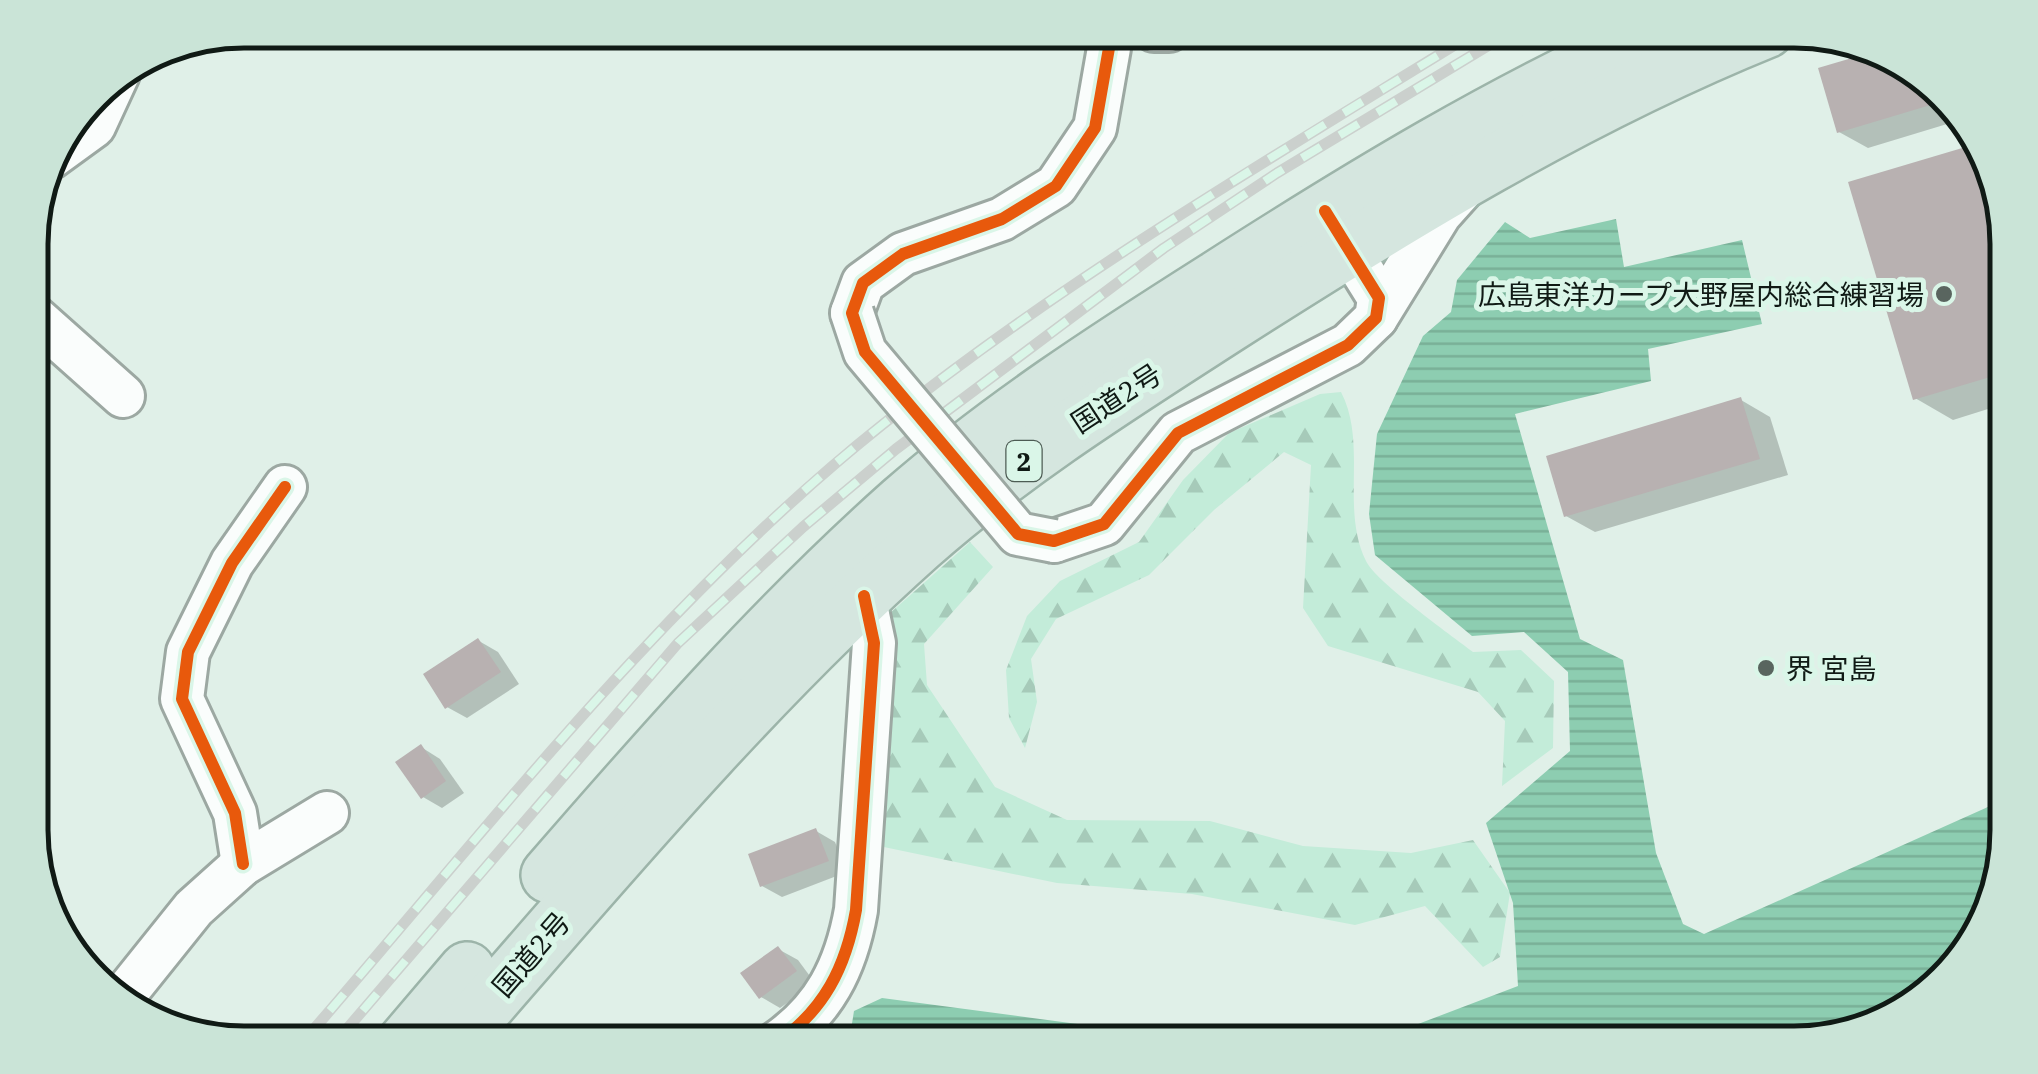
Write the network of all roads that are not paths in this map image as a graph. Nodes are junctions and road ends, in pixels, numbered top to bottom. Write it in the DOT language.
graph roads {
  1 [pos="1109,48"];
  2 [pos="1620,48"];
  3 [pos="1728,48"];
  4 [pos="102,108"];
  5 [pos="79,137"];
  6 [pos="1519,148"];
  7 [pos="1336,229"];
  8 [pos="1376,318"];
  9 [pos="48,329"];
  10 [pos="124,396"];
  11 [pos="284,487"];
  12 [pos="864,596"];
  13 [pos="327,813"];
  14 [pos="243,864"];
  15 [pos="130,990"];
  16 [pos="420,1026"];
  17 [pos="470,1026"];
  18 [pos="797,1026"];
  1 -- 8 [label="street, bridge"];
  2 -- 7 [label="highway, 国道2号 / 2"];
  3 -- 6 [label="highway, 国道2号 / 2"];
  4 -- 5 [label="street"];
  6 -- 7 [label="highway, 国道2号 / 2"];
  6 -- 8 [label="street"];
  7 -- 8 [label="street"];
  7 -- 12 [label="highway, 国道2号 / 2"];
  7 -- 16 [label="highway, 国道2号 / 2"];
  9 -- 10 [label="street"];
  11 -- 14 [label="street"];
  12 -- 17 [label="highway, 国道2号 / 2"];
  12 -- 18 [label="street"];
  13 -- 14 [label="street"];
  14 -- 15 [label="street"];
}
